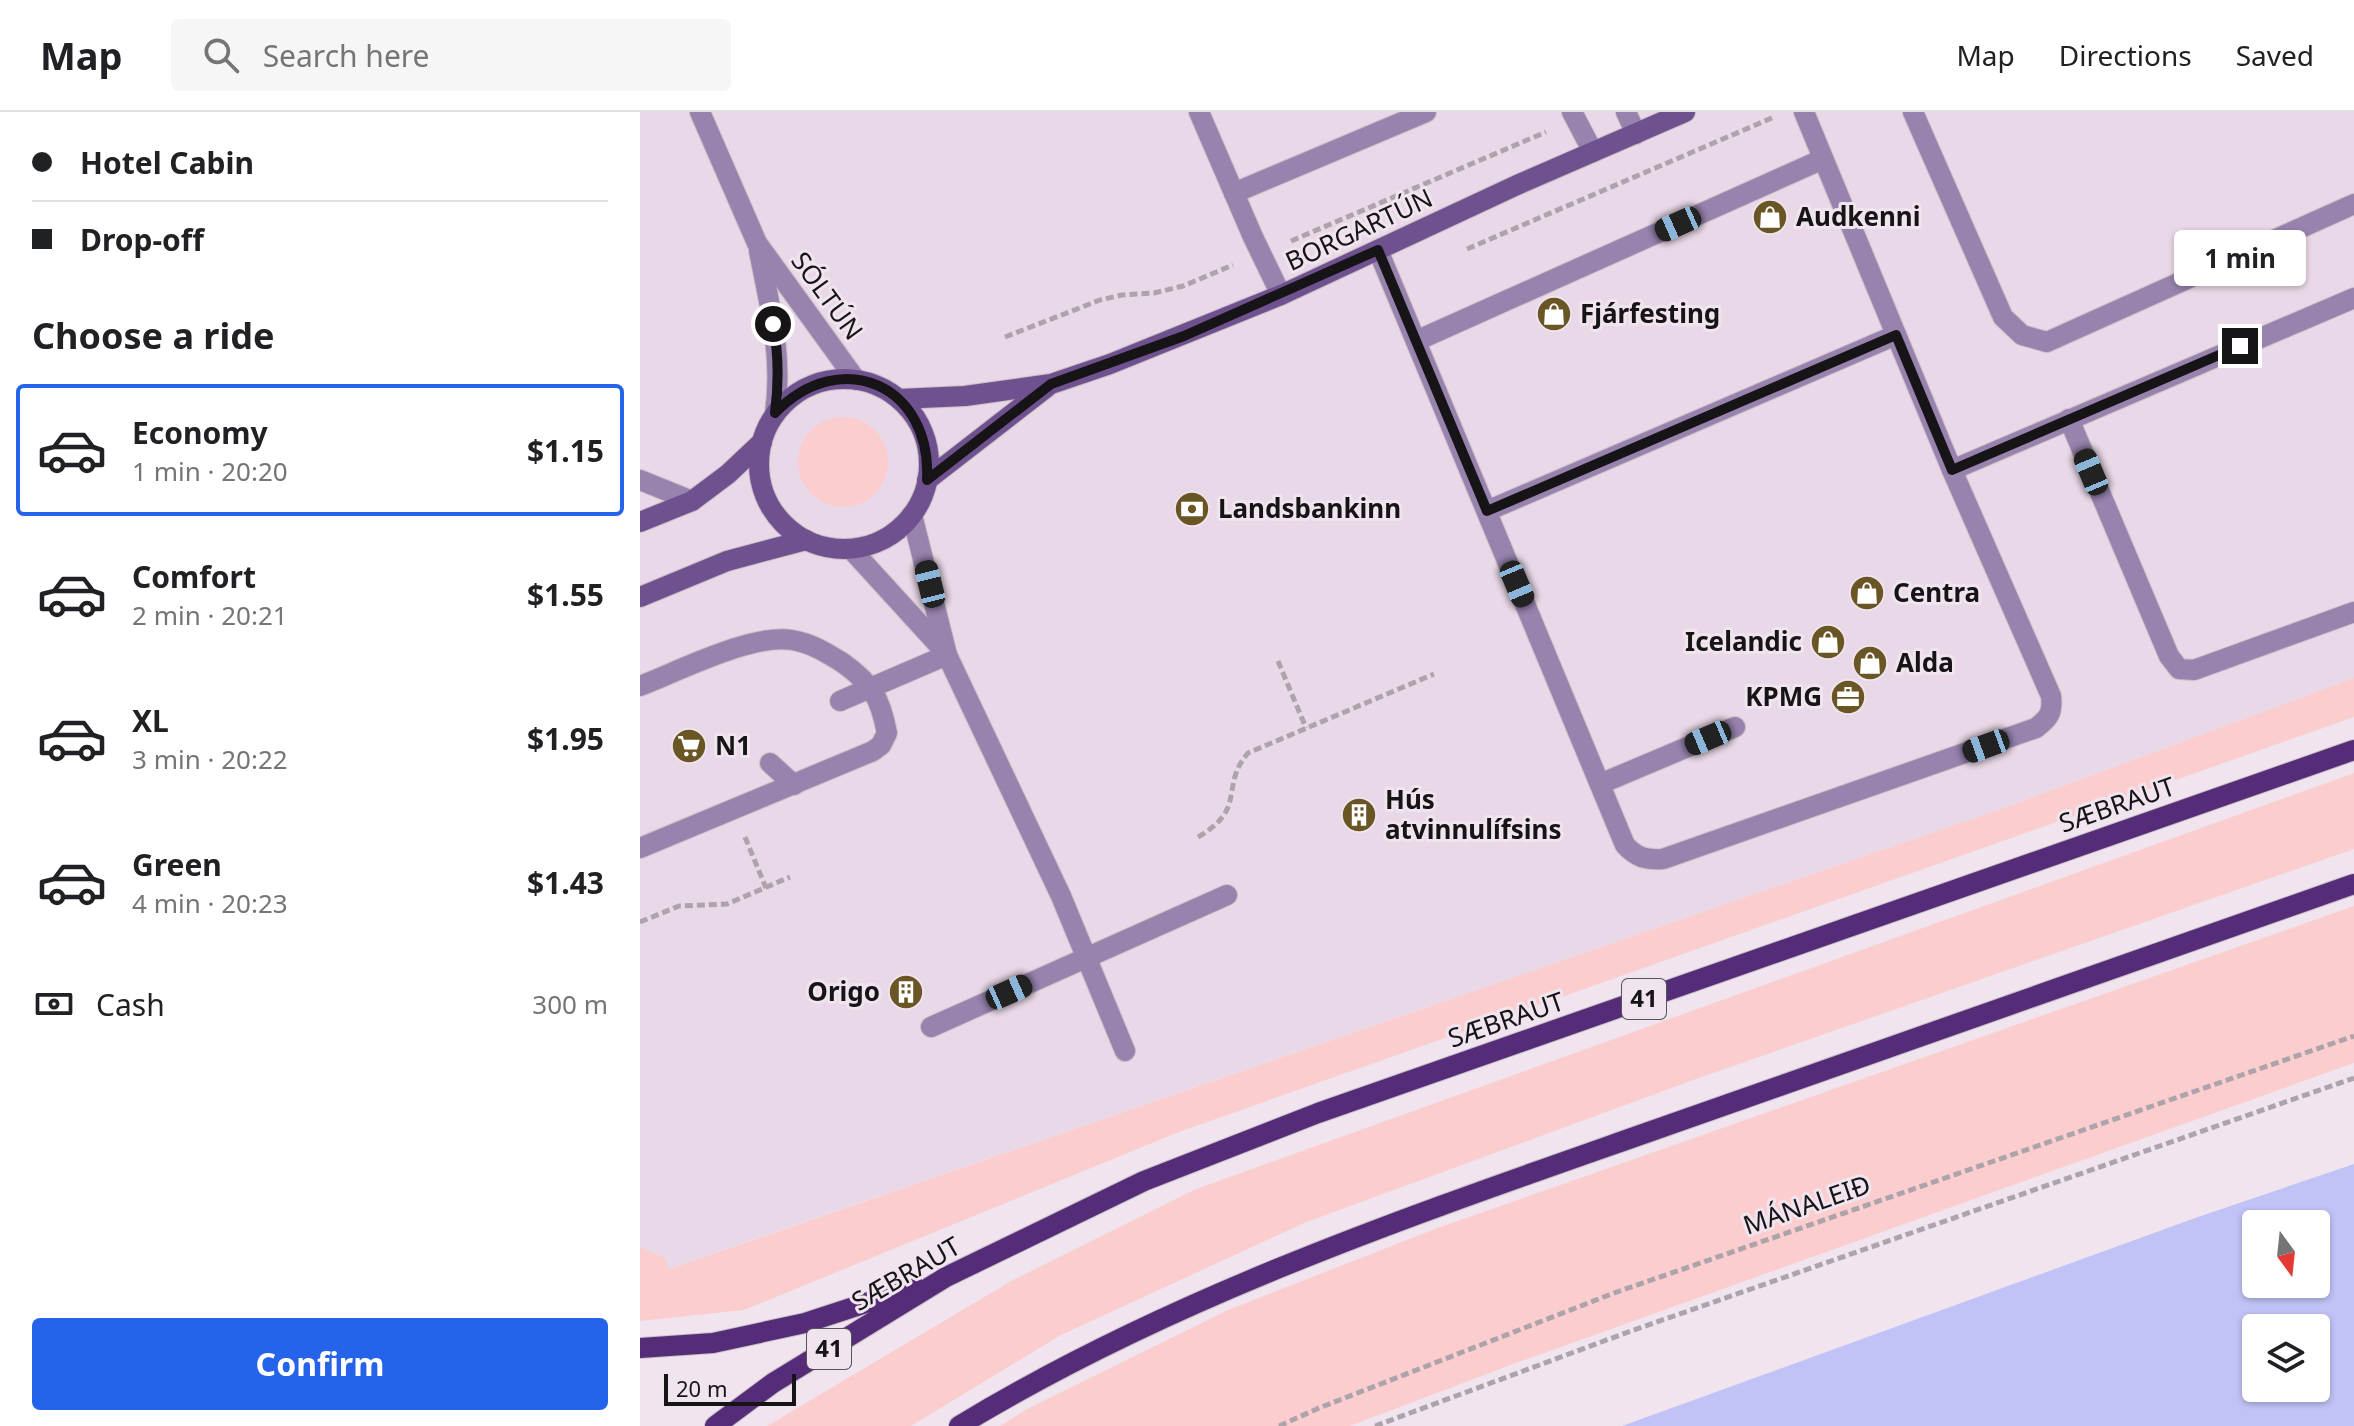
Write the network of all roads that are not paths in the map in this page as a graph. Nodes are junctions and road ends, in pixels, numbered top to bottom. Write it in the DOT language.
graph roads {
  1 [pos="700,112"];
  2 [pos="1199,112"];
  3 [pos="1426,112"];
  4 [pos="1626,112"];
  5 [pos="1685,112"];
  6 [pos="1804,112"];
  7 [pos="1913,112"];
  8 [pos="1574,115"];
  9 [pos="1636,134"];
  10 [pos="1593,152"];
  11 [pos="1823,159"];
  12 [pos="1234,193"];
  13 [pos="2354,204"];
  14 [pos="757,243"];
  15 [pos="1378,250"];
  16 [pos="1281,295"];
  17 [pos="2354,298"];
  18 [pos="1896,335"];
  19 [pos="1416,341"];
  20 [pos="856,380"];
  21 [pos="1051,384"];
  22 [pos="899,399"];
  23 [pos="775,413"];
  24 [pos="2069,419"];
  25 [pos="762,442"];
  26 [pos="1952,470"];
  27 [pos="640,480"];
  28 [pos="927,480"];
  29 [pos="692,501"];
  30 [pos="1487,511"];
  31 [pos="912,515"];
  32 [pos="640,522"];
  33 [pos="806,540"];
  34 [pos="851,549"];
  35 [pos="640,597"];
  36 [pos="2354,612"];
  37 [pos="947,655"];
  38 [pos="670,674"];
  39 [pos="640,686"];
  40 [pos="872,687"];
  41 [pos="686,689"];
  42 [pos="840,701"];
  43 [pos="1735,727"];
  44 [pos="2354,750"];
  45 [pos="770,763"];
  46 [pos="1600,784"];
  47 [pos="794,785"];
  48 [pos="640,848"];
  49 [pos="2354,884"];
  50 [pos="1227,895"];
  51 [pos="1086,958"];
  52 [pos="931,1027"];
  53 [pos="1125,1051"];
  54 [pos="946,1277"];
  55 [pos="640,1348"];
  56 [pos="715,1426"];
  57 [pos="959,1426"];
  1 -- 14 [label="street, SÓLTÚN"];
  2 -- 12 [label="street"];
  3 -- 12 [label="street"];
  4 -- 9 [label="street"];
  5 -- 9 [label="street, BORGARTÚN"];
  6 -- 11 [label="street"];
  7 -- 13 [label="street"];
  8 -- 10 [label="street"];
  9 -- 10 [label="street, BORGARTÚN"];
  10 -- 15 [label="street, BORGARTÚN"];
  11 -- 18 [label="street"];
  11 -- 19 [label="street"];
  12 -- 16 [label="street"];
  14 -- 20 [label="street, SÓLTÚN"];
  14 -- 23 [label="street, SÓLTÚN"];
  15 -- 16 [label="street, BORGARTÚN"];
  15 -- 19 [label="street"];
  16 -- 21 [label="street, BORGARTÚN"];
  17 -- 24 [label="street"];
  18 -- 26 [label="street"];
  18 -- 30 [label="street"];
  19 -- 30 [label="street"];
  20 -- 22 [label="street, BORGARTÚN"];
  20 -- 23 [label="street, BORGARTÚN"];
  21 -- 22 [label="street, BORGARTÚN"];
  21 -- 28 [label="street, BORGARTÚN"];
  22 -- 28 [label="street, BORGARTÚN"];
  23 -- 25 [label="street, BORGARTÚN"];
  24 -- 26 [label="street"];
  24 -- 36 [label="street"];
  25 -- 29 [label="street, BORGARTÚN"];
  25 -- 33 [label="street, BORGARTÚN"];
  26 -- 46 [label="street"];
  27 -- 29 [label="street"];
  28 -- 31 [label="street, BORGARTÚN"];
  29 -- 32 [label="street, BORGARTÚN"];
  30 -- 46 [label="street"];
  31 -- 34 [label="street, BORGARTÚN"];
  31 -- 37 [label="street"];
  33 -- 34 [label="street, BORGARTÚN"];
  33 -- 35 [label="street, BORGARTÚN"];
  34 -- 37 [label="street"];
  37 -- 40 [label="street"];
  37 -- 51 [label="street"];
  38 -- 39 [label="street"];
  38 -- 40 [label="street"];
  38 -- 41 [label="street"];
  40 -- 42 [label="street"];
  40 -- 47 [label="street"];
  43 -- 46 [label="street"];
  44 -- 54 [label="main road, SÆBRAUT / 41"];
  45 -- 47 [label="street"];
  47 -- 48 [label="street"];
  49 -- 57 [label="main road"];
  50 -- 51 [label="street"];
  51 -- 52 [label="street"];
  51 -- 53 [label="street"];
  54 -- 55 [label="main road"];
  54 -- 56 [label="main road, SÆBRAUT / 41"];
}
